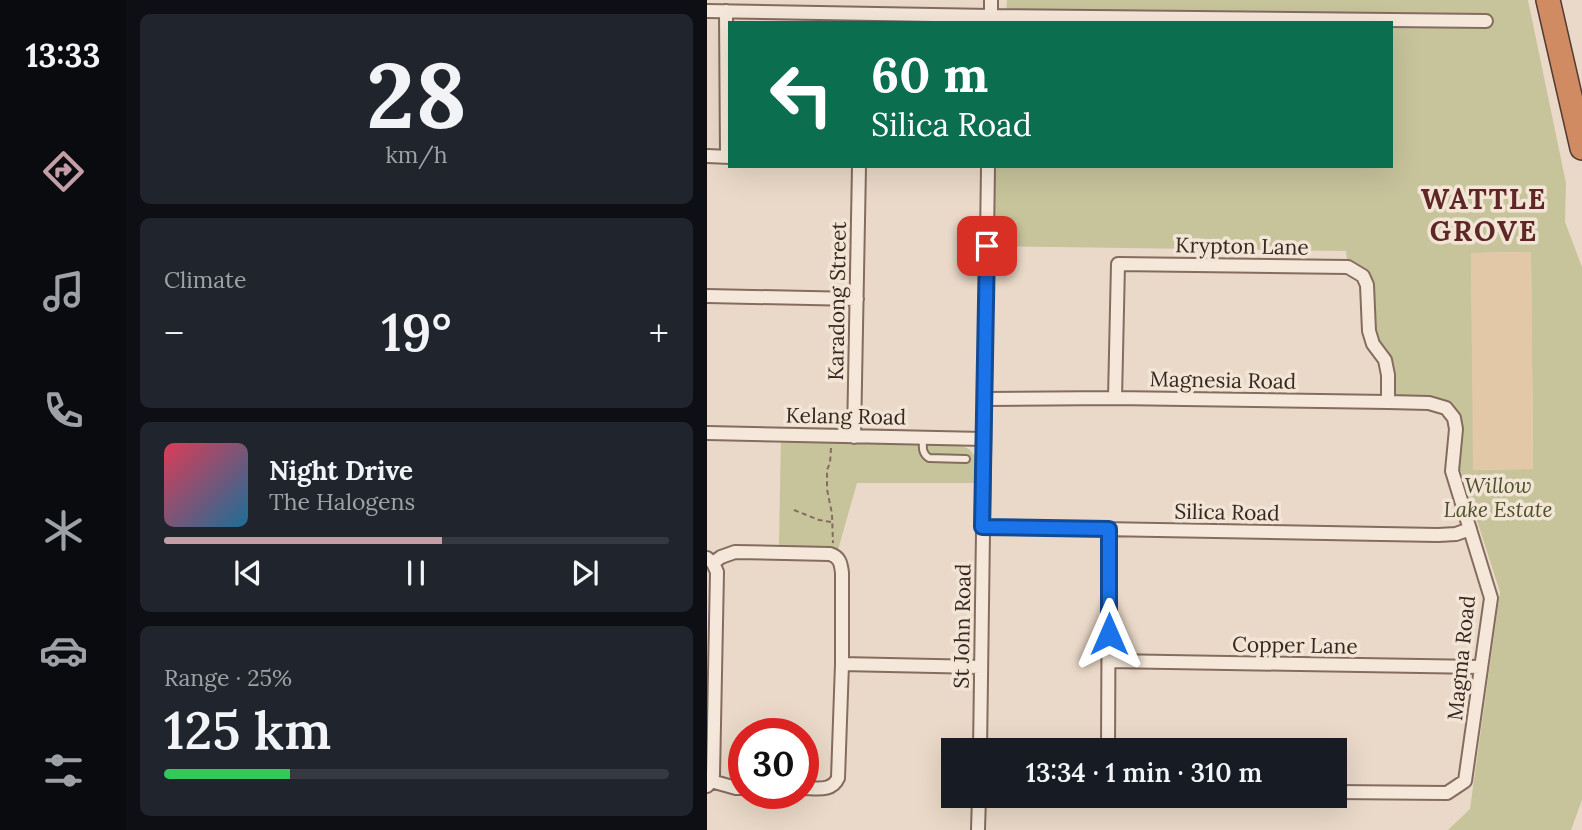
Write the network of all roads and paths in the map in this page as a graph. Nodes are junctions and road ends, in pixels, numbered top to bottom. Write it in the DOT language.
graph roads {
  1 [pos="991,0"];
  2 [pos="1548,0"];
  3 [pos="707,11"];
  4 [pos="726,11"];
  5 [pos="991,20"];
  6 [pos="1486,21"];
  7 [pos="1582,147"];
  8 [pos="707,156"];
  9 [pos="728,157"];
  10 [pos="859,168"];
  11 [pos="988,168"];
  12 [pos="707,296"];
  13 [pos="857,299"];
  14 [pos="1115,398"];
  15 [pos="985,399"];
  16 [pos="1388,402"];
  17 [pos="1454,418"];
  18 [pos="707,433"];
  19 [pos="830,436"];
  20 [pos="854,437"];
  21 [pos="923,437"];
  22 [pos="984,439"];
  23 [pos="966,458"];
  24 [pos="794,510"];
  25 [pos="832,522"];
  26 [pos="982,527"];
  27 [pos="1109,529"];
  28 [pos="1470,529"];
  29 [pos="834,555"];
  30 [pos="710,561"];
  31 [pos="1109,661"];
  32 [pos="842,664"];
  33 [pos="981,667"];
  34 [pos="1481,667"];
  35 [pos="980,738"];
  36 [pos="1108,738"];
  37 [pos="709,784"];
  38 [pos="728,787"];
  39 [pos="819,787"];
  40 [pos="1347,792"];
  41 [pos="979,808"];
  42 [pos="978,830"];
  1 -- 5 [label="street"];
  2 -- 7 [label="highway"];
  3 -- 4 [label="street"];
  4 -- 5 [label="street"];
  4 -- 9 [label="street"];
  5 -- 6 [label="street"];
  8 -- 9 [label="street"];
  10 -- 13 [label="street, Karadong Street"];
  11 -- 15 [label="street, St John Road"];
  12 -- 13 [label="street"];
  13 -- 20 [label="street, Karadong Street"];
  14 -- 15 [label="street, Magnesia Road"];
  14 -- 16 [label="street, Magnesia Road"];
  14 -- 16 [label="street, Krypton Lane"];
  15 -- 22 [label="street, St John Road"];
  16 -- 17 [label="street, Magnesia Road"];
  17 -- 28 [label="street, Magma Road"];
  18 -- 19 [label="street, Kelang Road"];
  19 -- 20 [label="street, Kelang Road"];
  19 -- 25 [label="path"];
  20 -- 21 [label="street, Kelang Road"];
  21 -- 22 [label="street, Kelang Road"];
  21 -- 23 [label="lane"];
  22 -- 26 [label="street, St John Road"];
  24 -- 25 [label="path"];
  25 -- 29 [label="path"];
  26 -- 27 [label="street, Silica Road"];
  26 -- 33 [label="street, St John Road"];
  27 -- 28 [label="street, Silica Road"];
  27 -- 31 [label="street"];
  28 -- 34 [label="street, Magma Road"];
  29 -- 30 [label="street"];
  29 -- 32 [label="street"];
  30 -- 37 [label="street"];
  31 -- 34 [label="street, Copper Lane"];
  31 -- 36 [label="street"];
  32 -- 33 [label="street"];
  32 -- 39 [label="street"];
  33 -- 35 [label="street, St John Road"];
  34 -- 40 [label="street, Magma Road"];
  37 -- 38 [label="street"];
  41 -- 42 [label="street"];
}
